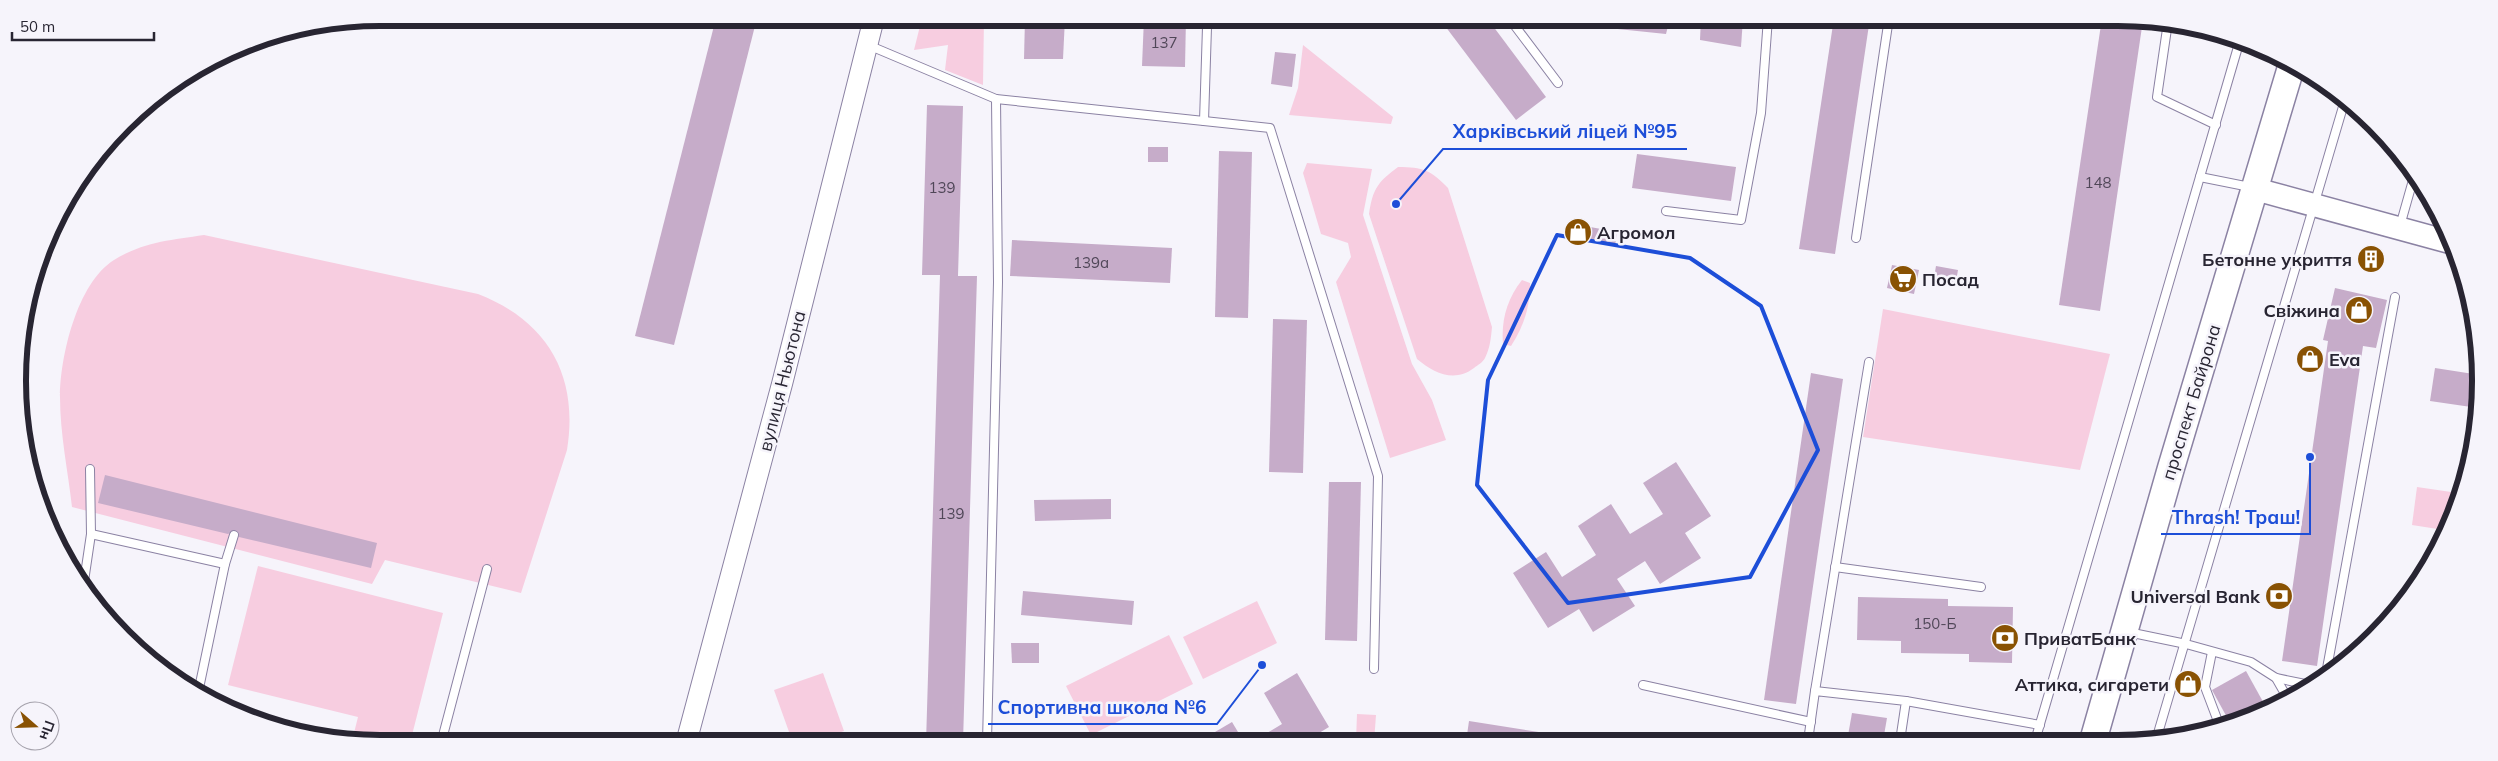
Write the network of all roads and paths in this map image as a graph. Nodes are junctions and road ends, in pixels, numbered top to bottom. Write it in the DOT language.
graph roads {
  1 [pos="872,26"];
  2 [pos="1515,26"];
  3 [pos="1767,26"];
  4 [pos="1888,26"];
  5 [pos="1207,27"];
  6 [pos="2167,30"];
  7 [pos="866,44"];
  8 [pos="2238,48"];
  9 [pos="2290,71"];
  10 [pos="1558,83"];
  11 [pos="996,98"];
  12 [pos="2343,107"];
  13 [pos="1204,121"];
  14 [pos="2216,125"];
  15 [pos="2200,177"];
  16 [pos="2412,184"];
  17 [pos="2255,188"];
  18 [pos="2316,204"];
  19 [pos="1666,211"];
  20 [pos="2399,228"];
  21 [pos="1856,238"];
  22 [pos="2443,241"];
  23 [pos="2395,297"];
  24 [pos="1869,362"];
  25 [pos="90,469"];
  26 [pos="91,534"];
  27 [pos="234,536"];
  28 [pos="225,564"];
  29 [pos="1835,567"];
  30 [pos="487,569"];
  31 [pos="86,576"];
  32 [pos="1981,587"];
  33 [pos="2124,631"];
  34 [pos="2186,644"];
  35 [pos="2212,652"];
  36 [pos="2328,664"];
  37 [pos="1374,670"];
  38 [pos="2276,678"];
  39 [pos="2301,683"];
  40 [pos="200,685"];
  41 [pos="1643,685"];
  42 [pos="1815,691"];
  43 [pos="2284,693"];
  44 [pos="1906,701"];
  45 [pos="2218,720"];
  46 [pos="1811,722"];
  47 [pos="2040,725"];
  48 [pos="2158,732"];
  49 [pos="442,735"];
  50 [pos="688,735"];
  51 [pos="986,735"];
  52 [pos="1809,735"];
  53 [pos="1901,735"];
  54 [pos="2037,735"];
  55 [pos="2093,735"];
  1 -- 7 [label="street, вулиця Ньютона"];
  2 -- 10 [label="lane"];
  3 -- 19 [label="lane"];
  4 -- 21 [label="lane"];
  5 -- 13 [label="lane"];
  6 -- 14 [label="lane"];
  7 -- 11 [label="lane"];
  7 -- 50 [label="street, вулиця Ньютона"];
  8 -- 14 [label="lane"];
  9 -- 17 [label="main road, проспект Байрона"];
  11 -- 13 [label="lane"];
  11 -- 51 [label="lane"];
  12 -- 18 [label="lane"];
  13 -- 37 [label="lane"];
  14 -- 15 [label="lane"];
  15 -- 17 [label="lane"];
  15 -- 47 [label="lane"];
  16 -- 20 [label="lane"];
  17 -- 18 [label="main road"];
  17 -- 33 [label="main road, проспект Байрона"];
  18 -- 20 [label="main road"];
  18 -- 34 [label="lane"];
  20 -- 22 [label="main road"];
  23 -- 36 [label="lane"];
  24 -- 29 [label="lane"];
  25 -- 26 [label="lane"];
  26 -- 28 [label="lane"];
  26 -- 31 [label="lane"];
  27 -- 28 [label="lane"];
  28 -- 40 [label="lane"];
  29 -- 32 [label="lane"];
  29 -- 42 [label="lane"];
  30 -- 49 [label="lane"];
  33 -- 34 [label="lane"];
  33 -- 55 [label="main road, проспект Байрона"];
  34 -- 35 [label="lane"];
  34 -- 48 [label="lane"];
  35 -- 38 [label="lane"];
  35 -- 45 [label="lane"];
  38 -- 39 [label="lane"];
  38 -- 43 [label="lane"];
  41 -- 46 [label="lane"];
  42 -- 44 [label="lane"];
  42 -- 46 [label="lane"];
  44 -- 47 [label="lane"];
  44 -- 53 [label="lane"];
  46 -- 52 [label="lane"];
  47 -- 54 [label="lane"];
}
